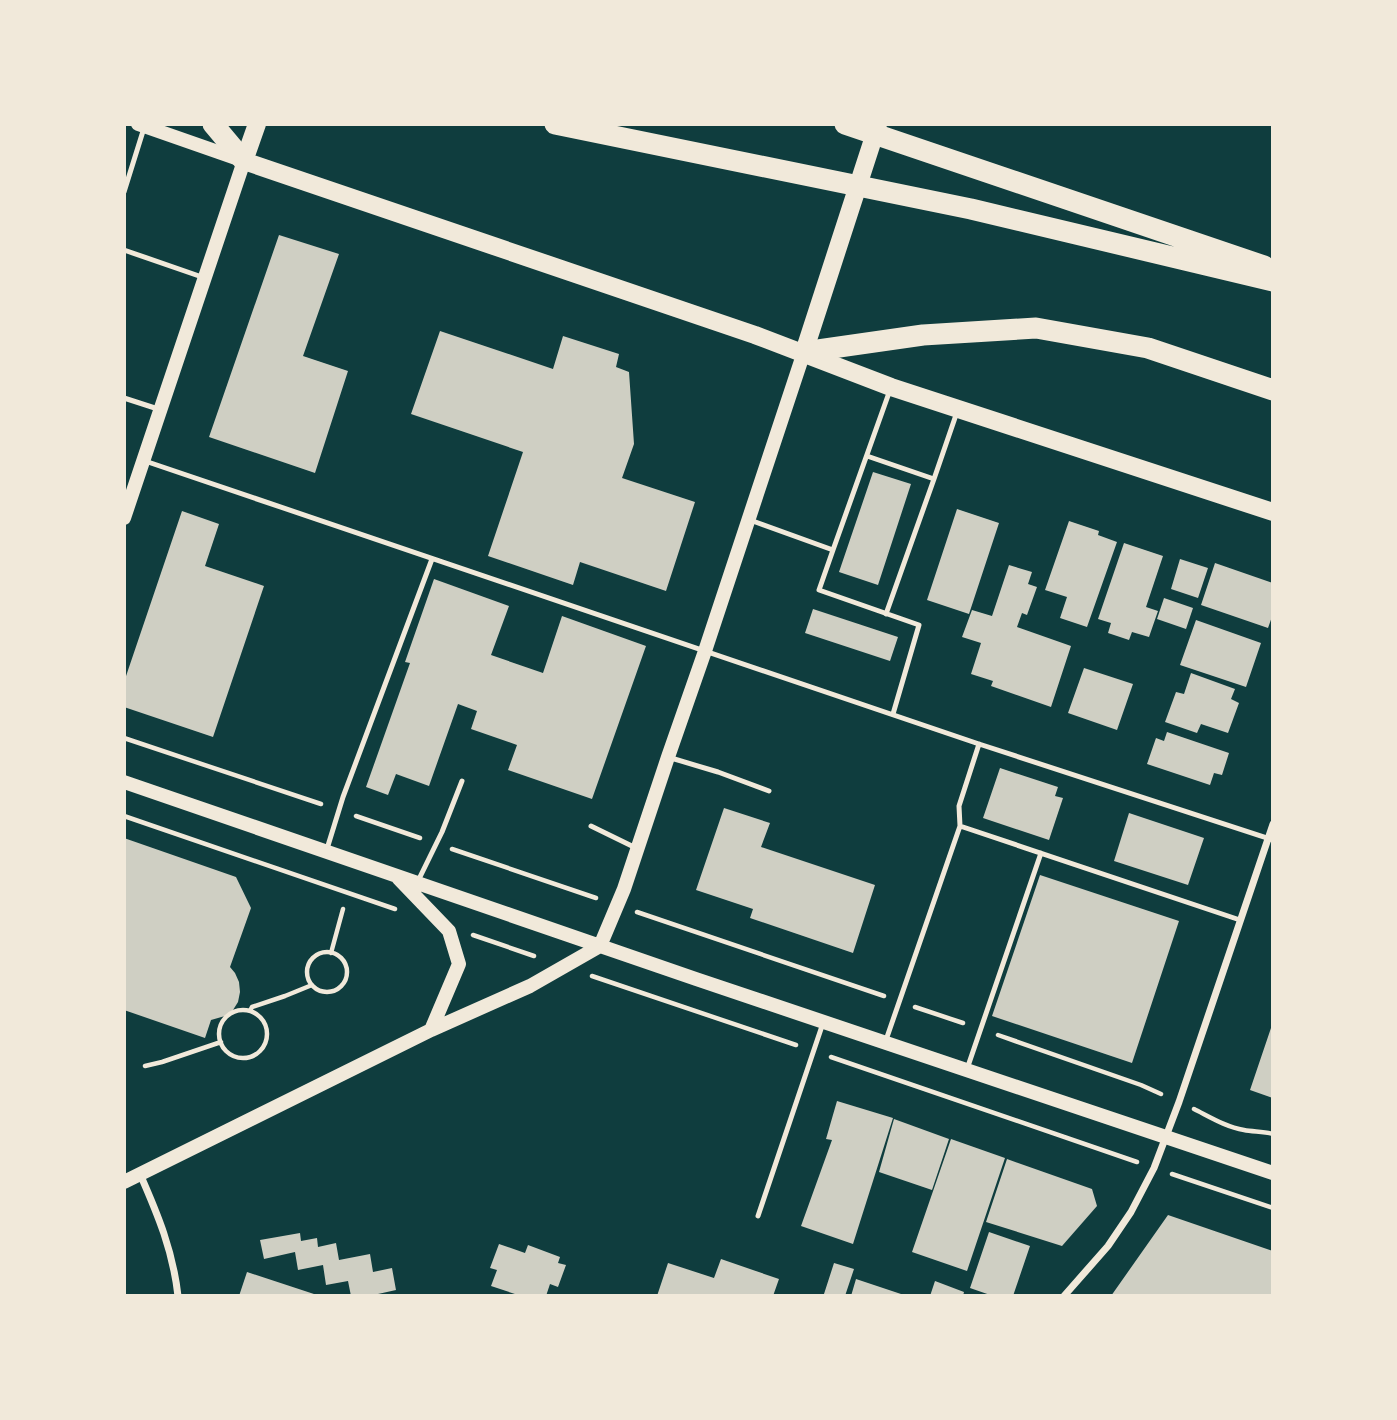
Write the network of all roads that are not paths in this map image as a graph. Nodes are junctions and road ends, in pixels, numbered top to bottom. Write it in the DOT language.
graph roads {
  1 [pos="213,124"];
  2 [pos="257,124"];
  3 [pos="555,124"];
  4 [pos="845,124"];
  5 [pos="878,124"];
  6 [pos="141,125"];
  7 [pos="244,161"];
  8 [pos="124,192"];
  9 [pos="124,250"];
  10 [pos="1273,269"];
  11 [pos="205,278"];
  12 [pos="1273,281"];
  13 [pos="804,352"];
  14 [pos="891,387"];
  15 [pos="1273,390"];
  16 [pos="124,398"];
  17 [pos="959,408"];
  18 [pos="161,410"];
  19 [pos="867,456"];
  20 [pos="144,460"];
  21 [pos="934,479"];
  22 [pos="128,496"];
  23 [pos="1273,512"];
  24 [pos="124,519"];
  25 [pos="748,520"];
  26 [pos="833,550"];
  27 [pos="432,559"];
  28 [pos="886,614"];
  29 [pos="705,652"];
  30 [pos="893,714"];
  31 [pos="979,744"];
  32 [pos="668,757"];
  33 [pos="462,780"];
  34 [pos="124,782"];
  35 [pos="769,791"];
  36 [pos="1273,824"];
  37 [pos="591,826"];
  38 [pos="960,826"];
  39 [pos="1270,839"];
  40 [pos="638,849"];
  41 [pos="326,852"];
  42 [pos="1041,853"];
  43 [pos="395,875"];
  44 [pos="417,883"];
  45 [pos="1240,920"];
  46 [pos="600,946"];
  47 [pos="824,1022"];
  48 [pos="431,1030"];
  49 [pos="885,1042"];
  50 [pos="966,1070"];
  51 [pos="1166,1138"];
  52 [pos="1273,1173"];
  53 [pos="139,1174"];
  54 [pos="124,1182"];
  55 [pos="758,1216"];
  56 [pos="178,1296"];
  57 [pos="1064,1296"];
  1 -- 7 [label="highway"];
  2 -- 7 [label="main road"];
  3 -- 12 [label="highway"];
  4 -- 10 [label="highway"];
  5 -- 13 [label="main road"];
  6 -- 7 [label="main road"];
  6 -- 8 [label="lane"];
  7 -- 11 [label="main road"];
  7 -- 13 [label="main road"];
  9 -- 11 [label="lane"];
  11 -- 18 [label="main road"];
  13 -- 14 [label="main road"];
  13 -- 15 [label="highway"];
  13 -- 25 [label="main road"];
  14 -- 17 [label="main road"];
  14 -- 19 [label="lane"];
  16 -- 18 [label="lane"];
  17 -- 21 [label="lane"];
  17 -- 23 [label="main road"];
  18 -- 20 [label="main road"];
  19 -- 21 [label="lane"];
  19 -- 26 [label="lane"];
  20 -- 22 [label="main road"];
  20 -- 27 [label="lane"];
  21 -- 28 [label="lane"];
  22 -- 24 [label="main road"];
  25 -- 26 [label="lane"];
  25 -- 29 [label="main road"];
  26 -- 28 [label="lane"];
  27 -- 29 [label="lane"];
  27 -- 41 [label="lane"];
  28 -- 30 [label="lane"];
  29 -- 30 [label="lane"];
  29 -- 32 [label="main road"];
  30 -- 31 [label="lane"];
  31 -- 38 [label="lane"];
  31 -- 39 [label="lane"];
  32 -- 35 [label="lane"];
  32 -- 40 [label="main road"];
  33 -- 44 [label="lane"];
  34 -- 41 [label="main road"];
  36 -- 39 [label="street"];
  37 -- 40 [label="lane"];
  38 -- 42 [label="lane"];
  38 -- 49 [label="lane"];
  39 -- 45 [label="street"];
  40 -- 46 [label="main road"];
  41 -- 43 [label="main road"];
  42 -- 45 [label="lane"];
  42 -- 50 [label="lane"];
  43 -- 44 [label="main road"];
  43 -- 48 [label="main road"];
  44 -- 46 [label="main road"];
  45 -- 51 [label="street"];
  46 -- 47 [label="main road"];
  46 -- 48 [label="main road"];
  47 -- 49 [label="main road"];
  47 -- 55 [label="lane"];
  48 -- 53 [label="main road"];
  49 -- 50 [label="main road"];
  50 -- 51 [label="main road"];
  51 -- 52 [label="main road"];
  51 -- 57 [label="street"];
  53 -- 54 [label="main road"];
  53 -- 56 [label="street"];
}
